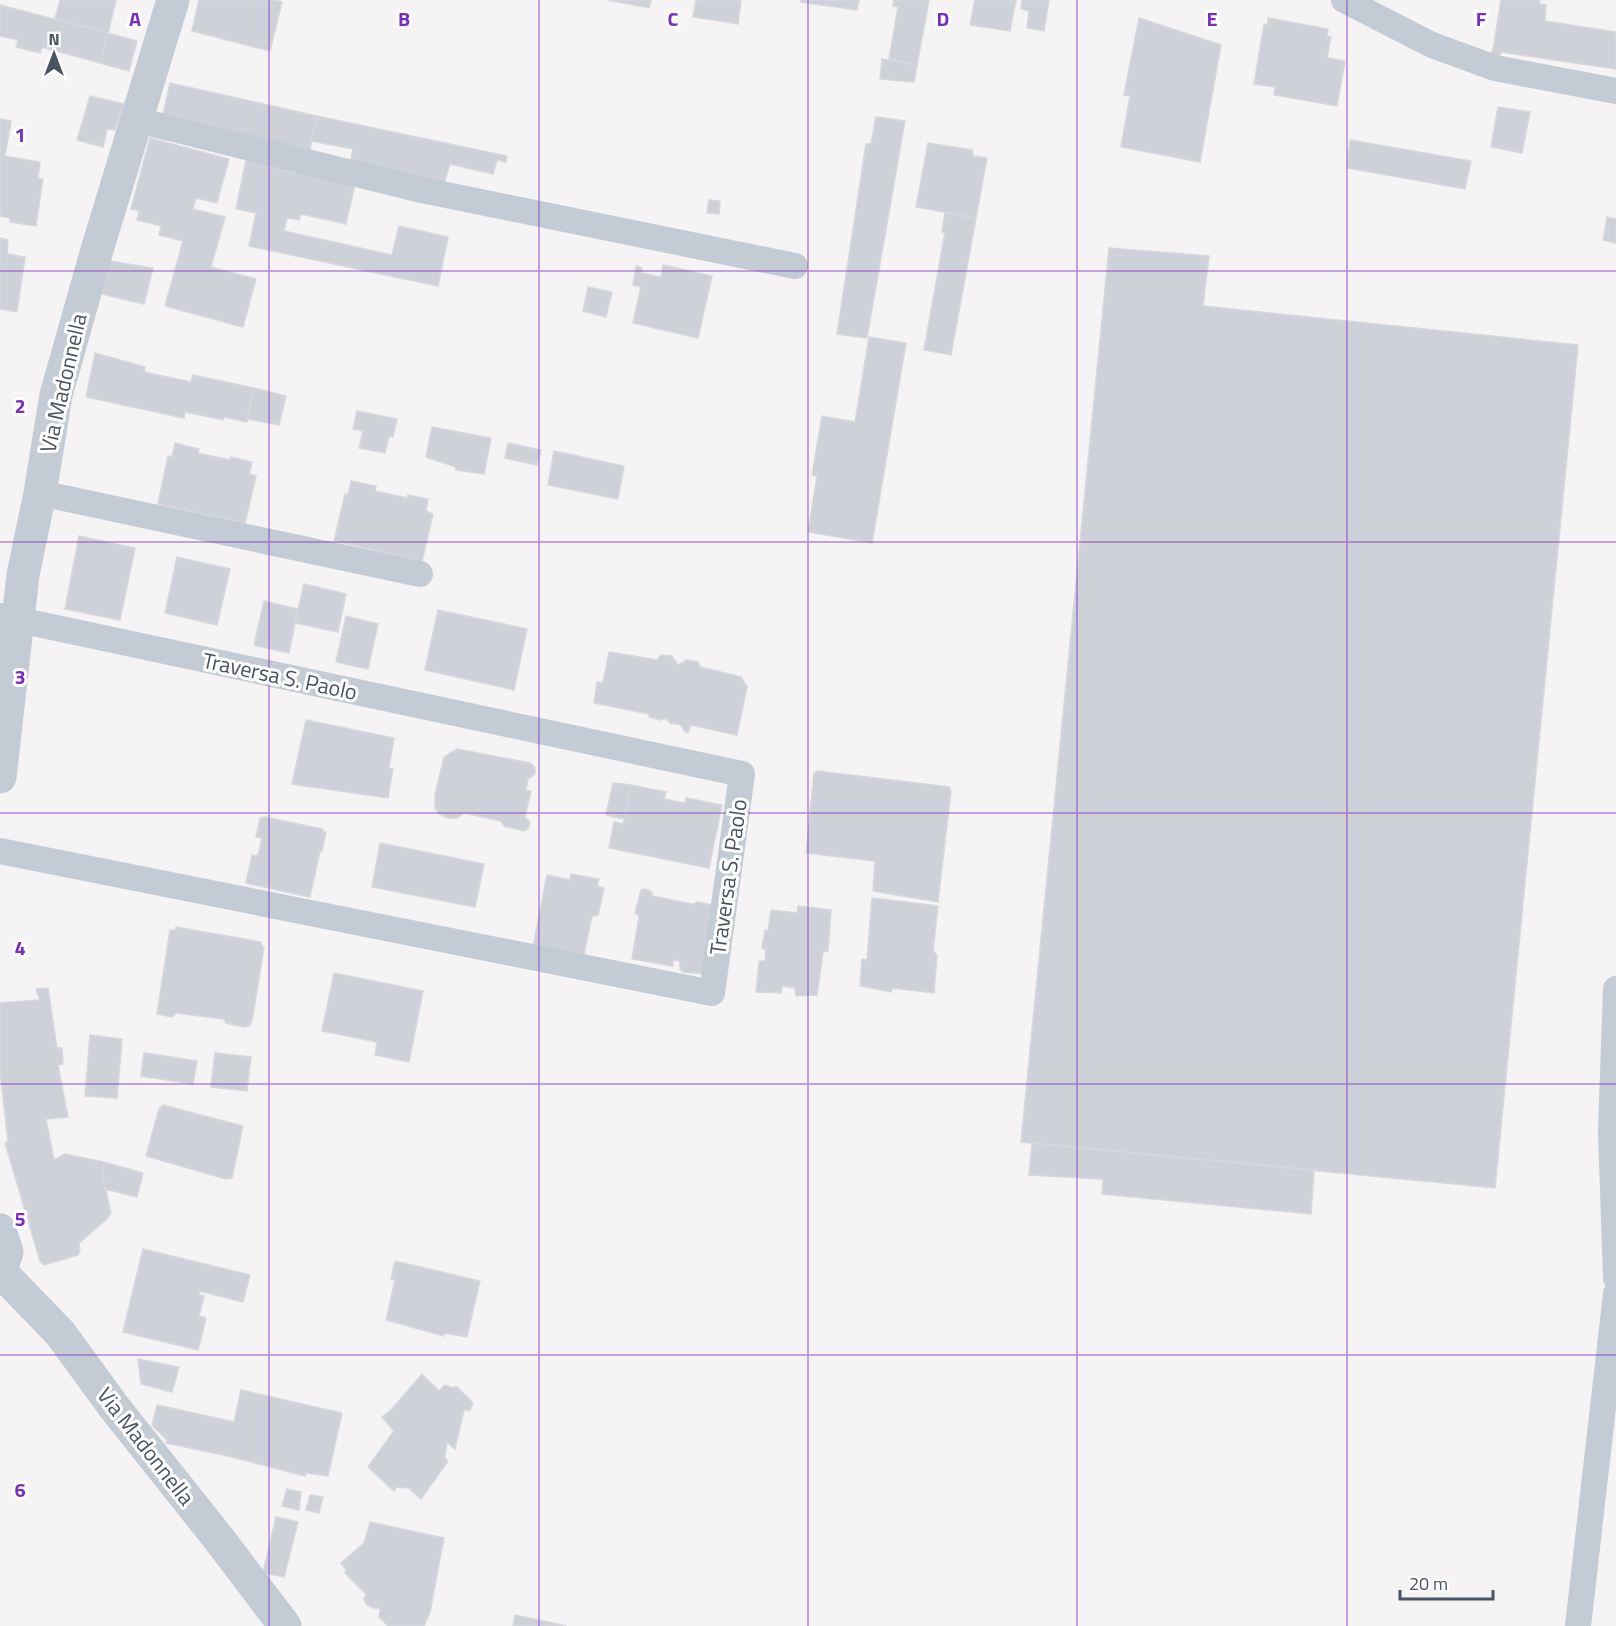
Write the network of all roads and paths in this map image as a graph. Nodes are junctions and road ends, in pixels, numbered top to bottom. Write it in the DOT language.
graph roads {
  1 [pos="174,0"];
  2 [pos="1344,0"];
  3 [pos="1616,92"];
  4 [pos="137,120"];
  5 [pos="795,266"];
  6 [pos="40,493"];
  7 [pos="420,574"];
  8 [pos="9,618"];
  9 [pos="0,777"];
  10 [pos="0,851"];
  11 [pos="1616,989"];
  12 [pos="0,1230"];
  13 [pos="1,1272"];
  14 [pos="1616,1278"];
  15 [pos="1616,1294"];
  16 [pos="285,1626"];
  17 [pos="1578,1626"];
  1 -- 4 [label="street, Via Madonnella"];
  2 -- 3 [label="street"];
  4 -- 5 [label="street"];
  4 -- 6 [label="street, Via Madonnella"];
  6 -- 7 [label="street"];
  6 -- 8 [label="street, Via Madonnella"];
  8 -- 9 [label="street, Via Madonnella"];
  8 -- 10 [label="street, Traversa S. Paolo"];
  11 -- 14 [label="street"];
  12 -- 13 [label="street"];
  13 -- 16 [label="street, Via Madonnella"];
  15 -- 17 [label="street"];
}
